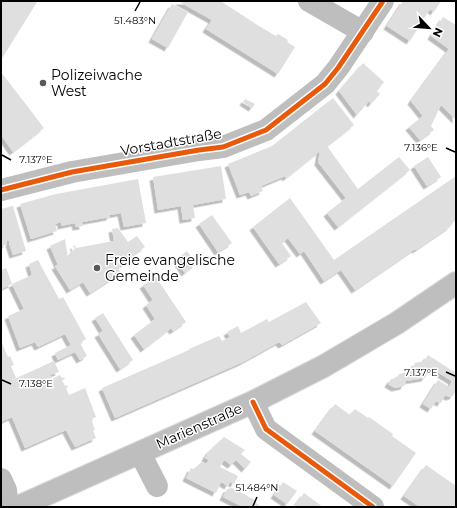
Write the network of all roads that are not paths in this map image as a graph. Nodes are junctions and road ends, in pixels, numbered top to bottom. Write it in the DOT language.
graph roads {
  1 [pos="309,1"];
  2 [pos="383,1"];
  3 [pos="363,32"];
  4 [pos="1,190"];
  5 [pos="456,283"];
  6 [pos="253,402"];
  7 [pos="140,453"];
  8 [pos="1,478"];
  9 [pos="157,486"];
  10 [pos="8,507"];
  11 [pos="18,507"];
  12 [pos="373,507"];
  1 -- 3 [label="street"];
  2 -- 3 [label="street, Vorstadtstraße"];
  3 -- 4 [label="street, Vorstadtstraße"];
  5 -- 6 [label="street, Marienstraße"];
  6 -- 7 [label="street, Marienstraße"];
  6 -- 12 [label="street"];
  7 -- 9 [label="street"];
  7 -- 11 [label="street, Marienstraße"];
  8 -- 10 [label="street"];
}
